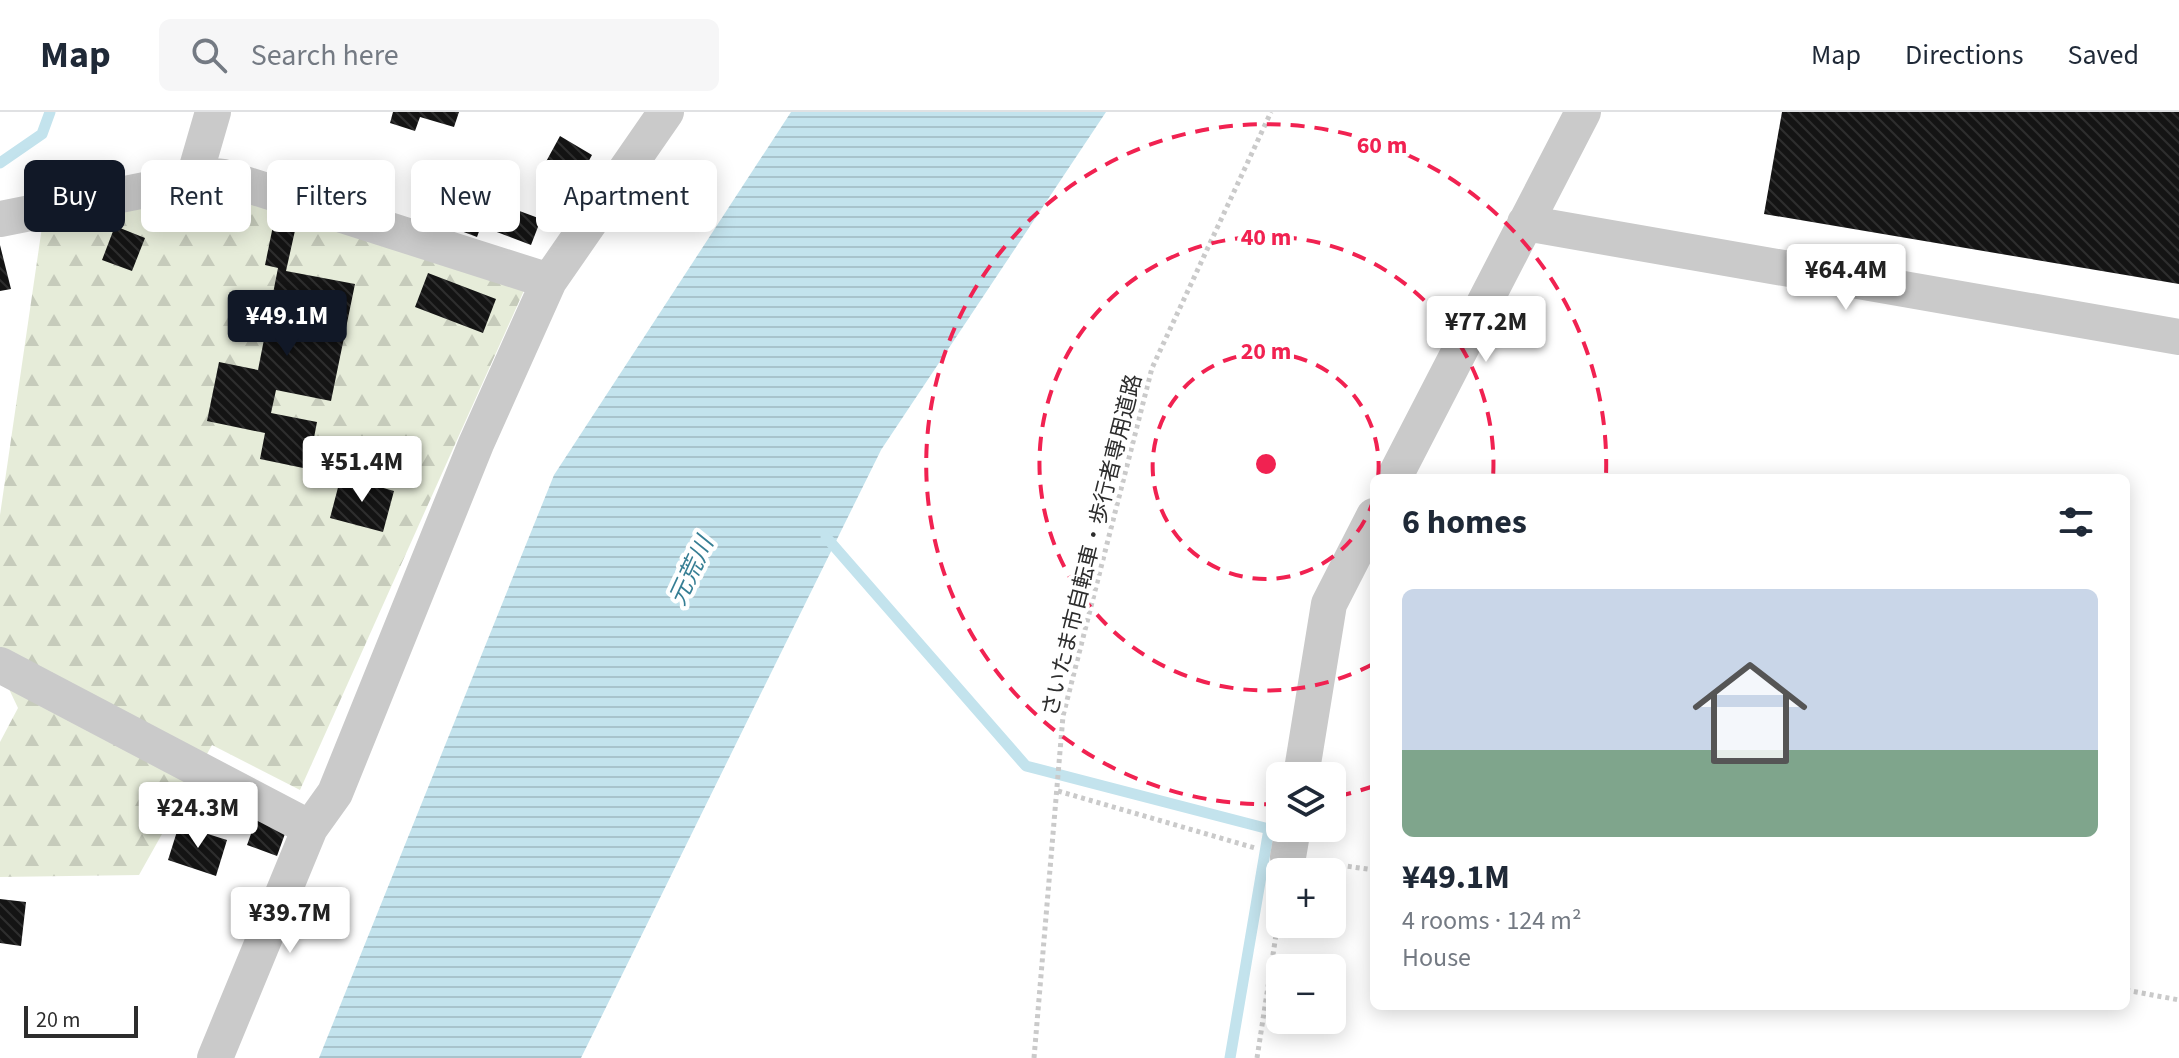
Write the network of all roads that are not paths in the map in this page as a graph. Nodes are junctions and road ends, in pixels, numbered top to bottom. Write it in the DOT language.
graph roads {
  1 [pos="213,112"];
  2 [pos="666,112"];
  3 [pos="1583,112"];
  4 [pos="199,160"];
  5 [pos="251,186"];
  6 [pos="141,191"];
  7 [pos="0,219"];
  8 [pos="1525,223"];
  9 [pos="549,281"];
  10 [pos="2179,337"];
  11 [pos="1396,474"];
  12 [pos="1370,524"];
  13 [pos="0,665"];
  14 [pos="1303,762"];
  15 [pos="310,828"];
  16 [pos="215,1058"];
  1 -- 4 [label="street"];
  2 -- 9 [label="street"];
  3 -- 8 [label="street"];
  5 -- 9 [label="street"];
  6 -- 7 [label="street"];
  8 -- 10 [label="street"];
  8 -- 11 [label="street"];
  9 -- 15 [label="street"];
  12 -- 14 [label="street"];
  13 -- 15 [label="street"];
  15 -- 16 [label="street"];
}
